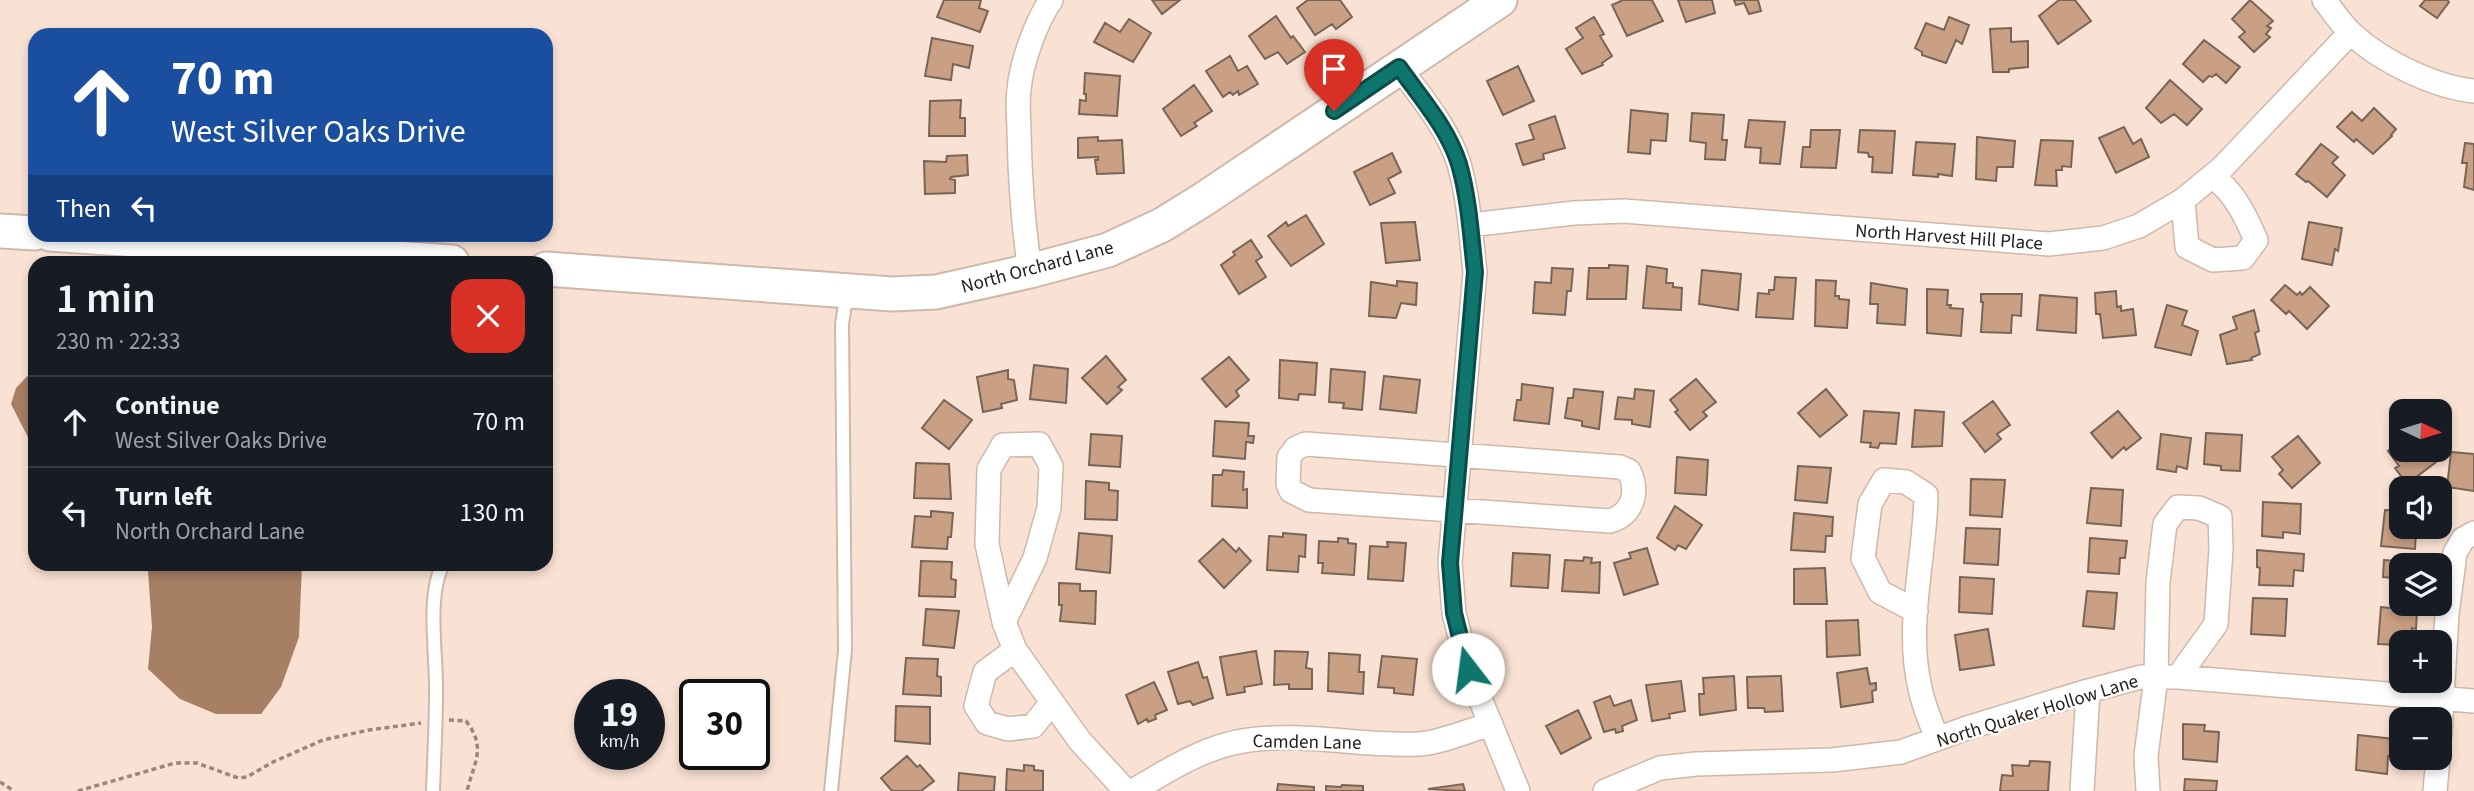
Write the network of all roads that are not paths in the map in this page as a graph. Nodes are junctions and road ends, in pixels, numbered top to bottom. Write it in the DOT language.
graph roads {
  1 [pos="1051,0"];
  2 [pos="1500,0"];
  3 [pos="2324,0"];
  4 [pos="2350,33"];
  5 [pos="1399,67"];
  6 [pos="2474,91"];
  7 [pos="2212,176"];
  8 [pos="2183,200"];
  9 [pos="1470,225"];
  10 [pos="0,231"];
  11 [pos="28,233"];
  12 [pos="165,242"];
  13 [pos="366,256"];
  14 [pos="553,270"];
  15 [pos="1030,271"];
  16 [pos="847,291"];
  17 [pos="1458,454"];
  18 [pos="1454,511"];
  19 [pos="2474,533"];
  20 [pos="439,571"];
  21 [pos="1916,611"];
  22 [pos="1004,622"];
  23 [pos="1015,650"];
  24 [pos="2167,677"];
  25 [pos="2088,691"];
  26 [pos="2442,698"];
  27 [pos="2474,701"];
  28 [pos="1052,702"];
  29 [pos="2442,707"];
  30 [pos="1491,724"];
  31 [pos="1937,739"];
  32 [pos="2437,770"];
  33 [pos="433,791"];
  34 [pos="831,791"];
  35 [pos="1126,791"];
  36 [pos="1133,791"];
  37 [pos="1518,791"];
  38 [pos="1605,791"];
  39 [pos="2082,791"];
  40 [pos="2148,791"];
  41 [pos="2435,791"];
  1 -- 15 [label="street"];
  2 -- 5 [label="street, North Orchard Lane"];
  3 -- 4 [label="street"];
  4 -- 6 [label="street"];
  4 -- 7 [label="street, North Harvest Hill Place"];
  5 -- 9 [label="street"];
  5 -- 15 [label="street, North Orchard Lane"];
  7 -- 8 [label="street, North Harvest Hill Place"];
  7 -- 8 [label="street"];
  8 -- 9 [label="street, North Harvest Hill Place"];
  9 -- 17 [label="street"];
  10 -- 11 [label="street"];
  12 -- 13 [label="street"];
  14 -- 16 [label="street, North Orchard Lane"];
  15 -- 16 [label="street, North Orchard Lane"];
  16 -- 34 [label="lane"];
  17 -- 18 [label="street"];
  17 -- 18 [label="street"];
  17 -- 18 [label="street"];
  18 -- 30 [label="street"];
  19 -- 26 [label="street"];
  20 -- 33 [label="lane"];
  21 -- 21 [label="street"];
  21 -- 31 [label="street"];
  22 -- 22 [label="street"];
  22 -- 23 [label="street"];
  23 -- 28 [label="street"];
  23 -- 28 [label="street"];
  24 -- 24 [label="street"];
  24 -- 25 [label="street, North Quaker Hollow Lane"];
  24 -- 26 [label="street, North Quaker Hollow Lane"];
  24 -- 40 [label="street"];
  25 -- 31 [label="street, North Quaker Hollow Lane"];
  25 -- 39 [label="street"];
  26 -- 27 [label="street, North Quaker Hollow Lane"];
  26 -- 29 [label="street"];
  28 -- 35 [label="street"];
  30 -- 36 [label="street, Camden Lane"];
  30 -- 37 [label="street"];
  31 -- 38 [label="street, North Quaker Hollow Lane"];
  32 -- 41 [label="street"];
}
